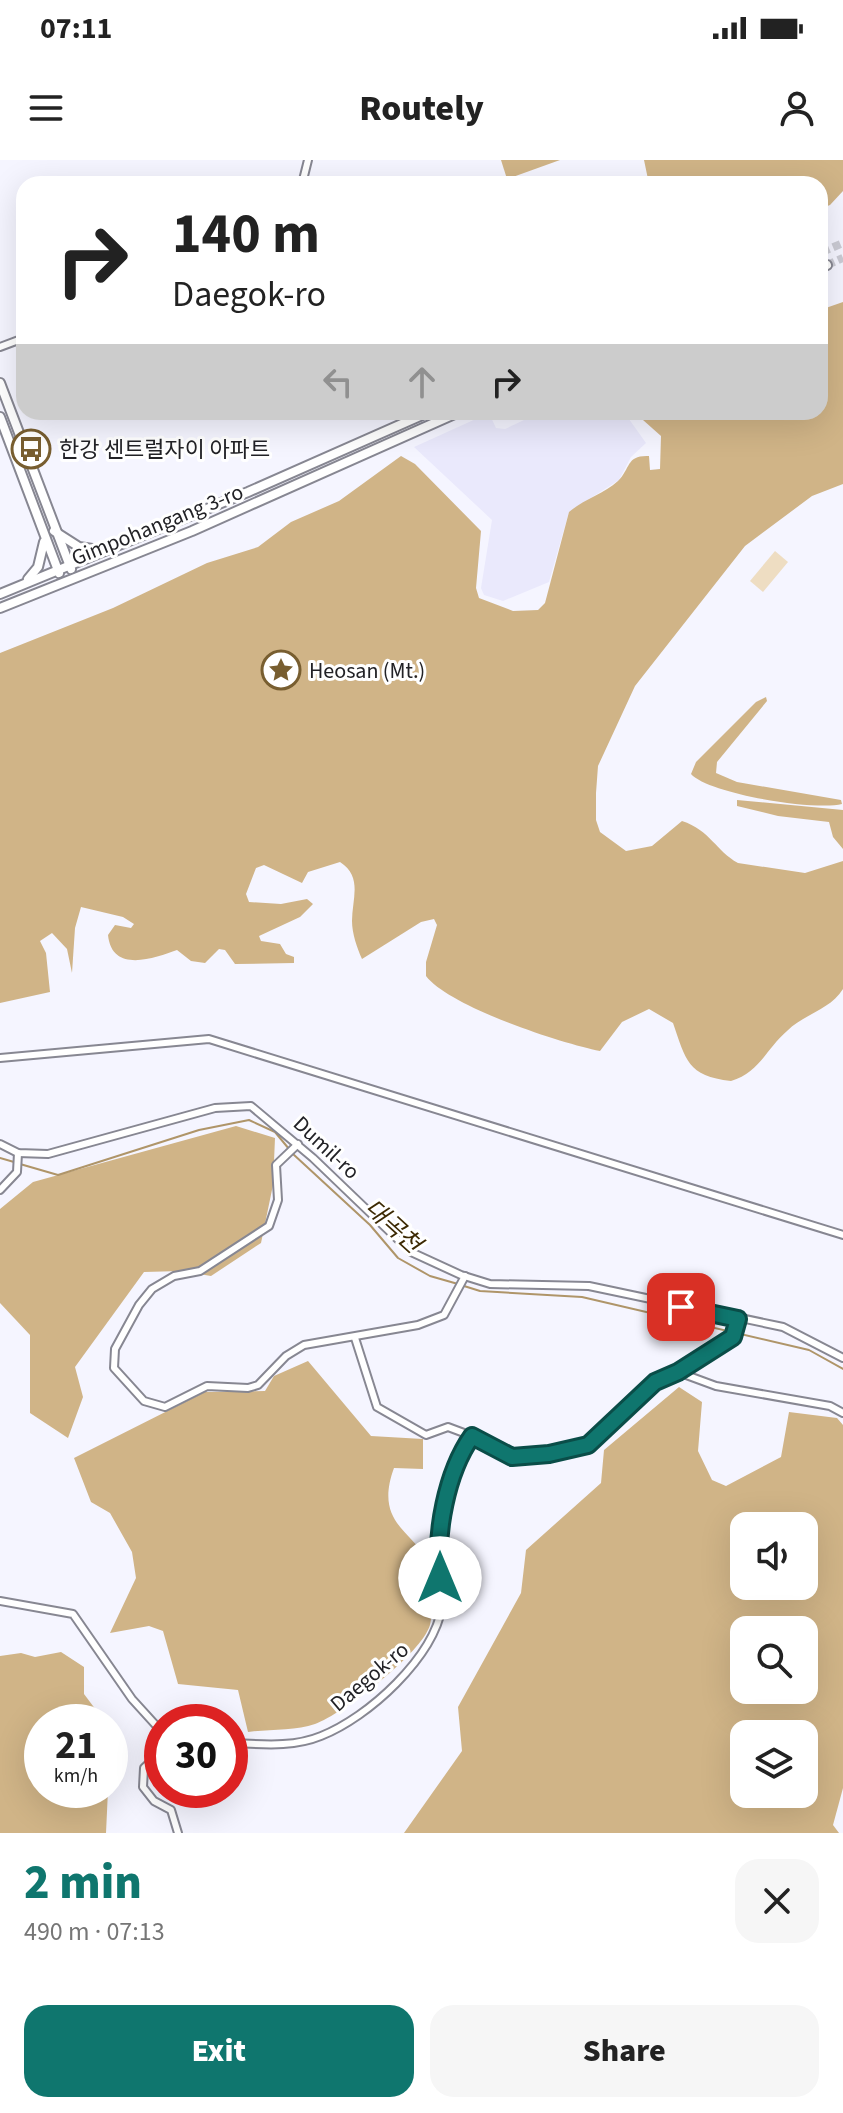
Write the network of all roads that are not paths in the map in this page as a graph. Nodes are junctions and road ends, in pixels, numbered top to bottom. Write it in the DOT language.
graph roads {
  1 [pos="0,383"];
  2 [pos="0,417"];
  3 [pos="410,420"];
  4 [pos="441,420"];
  5 [pos="54,530"];
  6 [pos="44,537"];
  7 [pos="104,551"];
  8 [pos="69,565"];
  9 [pos="57,570"];
  10 [pos="74,577"];
  11 [pos="62,582"];
  12 [pos="22,584"];
  13 [pos="0,594"];
  14 [pos="0,608"];
  15 [pos="0,1058"];
  16 [pos="0,1144"];
  17 [pos="296,1145"];
  18 [pos="18,1155"];
  19 [pos="0,1190"];
  20 [pos="843,1235"];
  21 [pos="464,1278"];
  22 [pos="738,1319"];
  23 [pos="355,1338"];
  24 [pos="843,1358"];
  25 [pos="678,1372"];
  26 [pos="843,1413"];
  27 [pos="472,1436"];
  28 [pos="0,1601"];
  29 [pos="144,1712"];
  30 [pos="248,1744"];
  31 [pos="144,1768"];
  32 [pos="144,1788"];
  33 [pos="167,1808"];
  34 [pos="178,1833"];
  1 -- 5 [label="street"];
  2 -- 6 [label="street"];
  3 -- 7 [label="street, Gimpohangang 3-ro"];
  4 -- 10 [label="street, Gimpohangang 3-ro"];
  5 -- 7 [label="street"];
  5 -- 8 [label="street"];
  6 -- 9 [label="street"];
  6 -- 12 [label="street"];
  7 -- 8 [label="street, Gimpohangang 3-ro"];
  8 -- 9 [label="street, Gimpohangang 3-ro"];
  8 -- 10 [label="street"];
  9 -- 11 [label="street"];
  9 -- 12 [label="street, Gimpohangang 3-ro"];
  10 -- 11 [label="street, Gimpohangang 3-ro"];
  11 -- 14 [label="street, Gimpohangang 3-ro"];
  12 -- 13 [label="street, Gimpohangang 3-ro"];
  15 -- 20 [label="street"];
  16 -- 18 [label="street, Dumil-ro"];
  17 -- 18 [label="street, Dumil-ro"];
  17 -- 21 [label="street, Dumil-ro"];
  17 -- 23 [label="street"];
  18 -- 19 [label="street"];
  21 -- 22 [label="street, Dumil-ro"];
  21 -- 23 [label="street"];
  22 -- 24 [label="street, Dumil-ro"];
  22 -- 25 [label="street"];
  23 -- 27 [label="street"];
  25 -- 26 [label="street"];
  25 -- 27 [label="street"];
  27 -- 30 [label="street, Daegok-ro"];
  28 -- 29 [label="street"];
  31 -- 32 [label="street"];
  33 -- 34 [label="street"];
}
